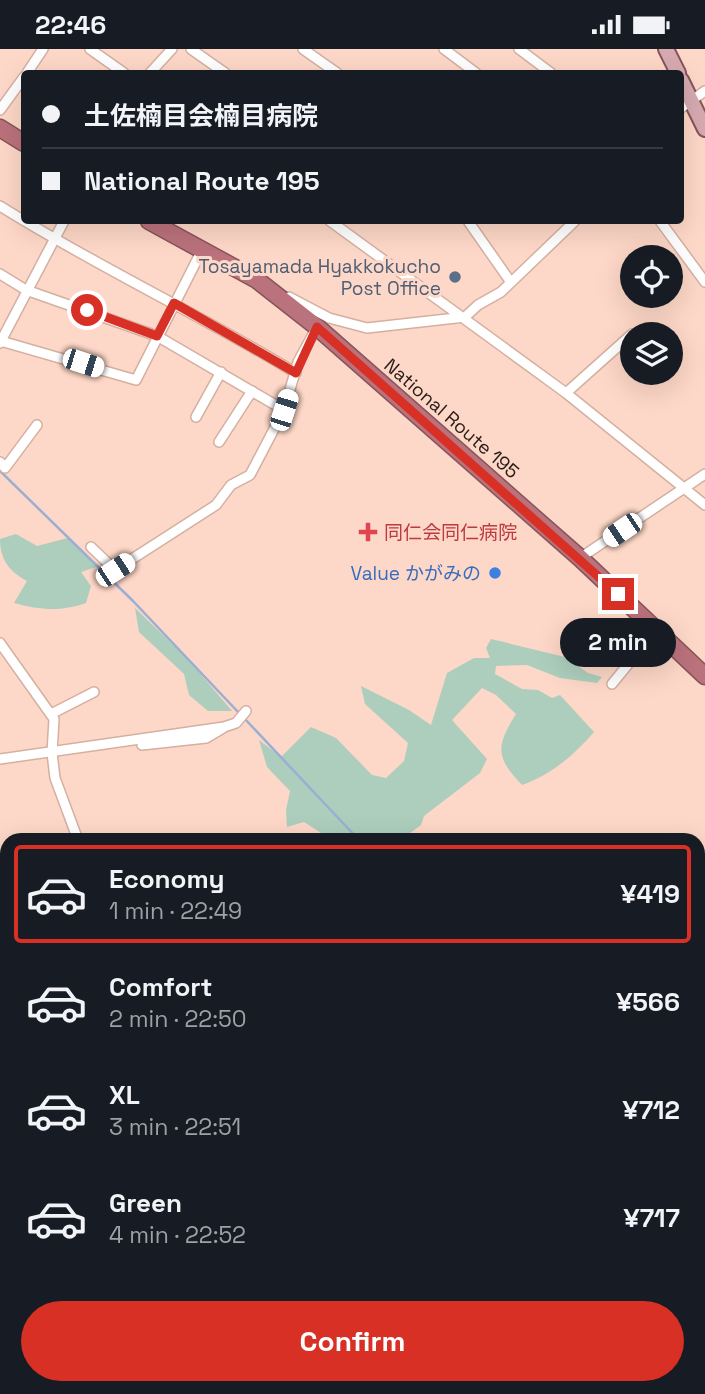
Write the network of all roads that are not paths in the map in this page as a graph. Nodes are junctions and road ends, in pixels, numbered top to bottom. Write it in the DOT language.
graph roads {
  1 [pos="43,49"];
  2 [pos="90,49"];
  3 [pos="172,49"];
  4 [pos="191,49"];
  5 [pos="303,49"];
  6 [pos="444,49"];
  7 [pos="519,49"];
  8 [pos="666,49"];
  9 [pos="29,70"];
  10 [pos="120,70"];
  11 [pos="153,70"];
  12 [pos="221,70"];
  13 [pos="331,70"];
  14 [pos="472,70"];
  15 [pos="544,70"];
  16 [pos="676,70"];
  17 [pos="21,82"];
  18 [pos="705,91"];
  19 [pos="686,104"];
  20 [pos="0,110"];
  21 [pos="0,128"];
  22 [pos="705,129"];
  23 [pos="21,141"];
  24 [pos="0,206"];
  25 [pos="21,219"];
  26 [pos="29,224"];
  27 [pos="62,224"];
  28 [pos="154,224"];
  29 [pos="334,224"];
  30 [pos="470,224"];
  31 [pos="572,224"];
  32 [pos="662,224"];
  33 [pos="54,240"];
  34 [pos="202,250"];
  35 [pos="0,274"];
  36 [pos="257,280"];
  37 [pos="510,281"];
  38 [pos="705,282"];
  39 [pos="26,290"];
  40 [pos="174,303"];
  41 [pos="465,317"];
  42 [pos="317,327"];
  43 [pos="157,336"];
  44 [pos="1,342"];
  45 [pos="620,345"];
  46 [pos="221,372"];
  47 [pos="296,373"];
  48 [pos="252,391"];
  49 [pos="566,393"];
  50 [pos="284,410"];
  51 [pos="196,417"];
  52 [pos="37,425"];
  53 [pos="219,442"];
  54 [pos="0,462"];
  55 [pos="705,474"];
  56 [pos="685,488"];
  57 [pos="705,505"];
  58 [pos="91,547"];
  59 [pos="580,558"];
  60 [pos="656,630"];
  61 [pos="0,643"];
  62 [pos="705,676"];
  63 [pos="612,684"];
  64 [pos="94,692"];
  65 [pos="246,711"];
  66 [pos="51,714"];
  67 [pos="51,753"];
  68 [pos="0,759"];
  69 [pos="75,833"];
  1 -- 9 [label="street"];
  2 -- 10 [label="street"];
  3 -- 11 [label="street"];
  4 -- 12 [label="street"];
  5 -- 13 [label="street"];
  6 -- 14 [label="street"];
  7 -- 15 [label="street"];
  8 -- 16 [label="main road"];
  17 -- 20 [label="street"];
  18 -- 19 [label="street"];
  19 -- 22 [label="main road"];
  21 -- 23 [label="highway"];
  24 -- 25 [label="street"];
  26 -- 33 [label="street"];
  27 -- 33 [label="street"];
  28 -- 34 [label="highway, National Route 195"];
  29 -- 41 [label="street"];
  30 -- 37 [label="street"];
  31 -- 37 [label="street"];
  32 -- 38 [label="street"];
  33 -- 39 [label="street"];
  33 -- 40 [label="street"];
  34 -- 36 [label="highway, National Route 195"];
  34 -- 40 [label="street"];
  35 -- 39 [label="street"];
  36 -- 41 [label="street"];
  36 -- 42 [label="highway, National Route 195"];
  37 -- 41 [label="street"];
  39 -- 43 [label="street"];
  39 -- 44 [label="street"];
  40 -- 43 [label="street"];
  40 -- 47 [label="street"];
  41 -- 49 [label="street"];
  42 -- 47 [label="street"];
  42 -- 59 [label="highway, National Route 195"];
  43 -- 44 [label="street"];
  43 -- 46 [label="street"];
  45 -- 49 [label="street"];
  46 -- 48 [label="street"];
  46 -- 51 [label="street"];
  47 -- 50 [label="street"];
  48 -- 50 [label="street"];
  48 -- 53 [label="street"];
  49 -- 56 [label="street"];
  50 -- 58 [label="street"];
  52 -- 54 [label="street"];
  55 -- 56 [label="street"];
  56 -- 57 [label="street"];
  56 -- 59 [label="street"];
  59 -- 60 [label="highway, National Route 195"];
  60 -- 62 [label="highway, National Route 195"];
  60 -- 63 [label="street"];
  61 -- 66 [label="street"];
  64 -- 66 [label="street"];
  65 -- 67 [label="street"];
  66 -- 67 [label="street"];
  67 -- 68 [label="street"];
  67 -- 69 [label="street"];
}
